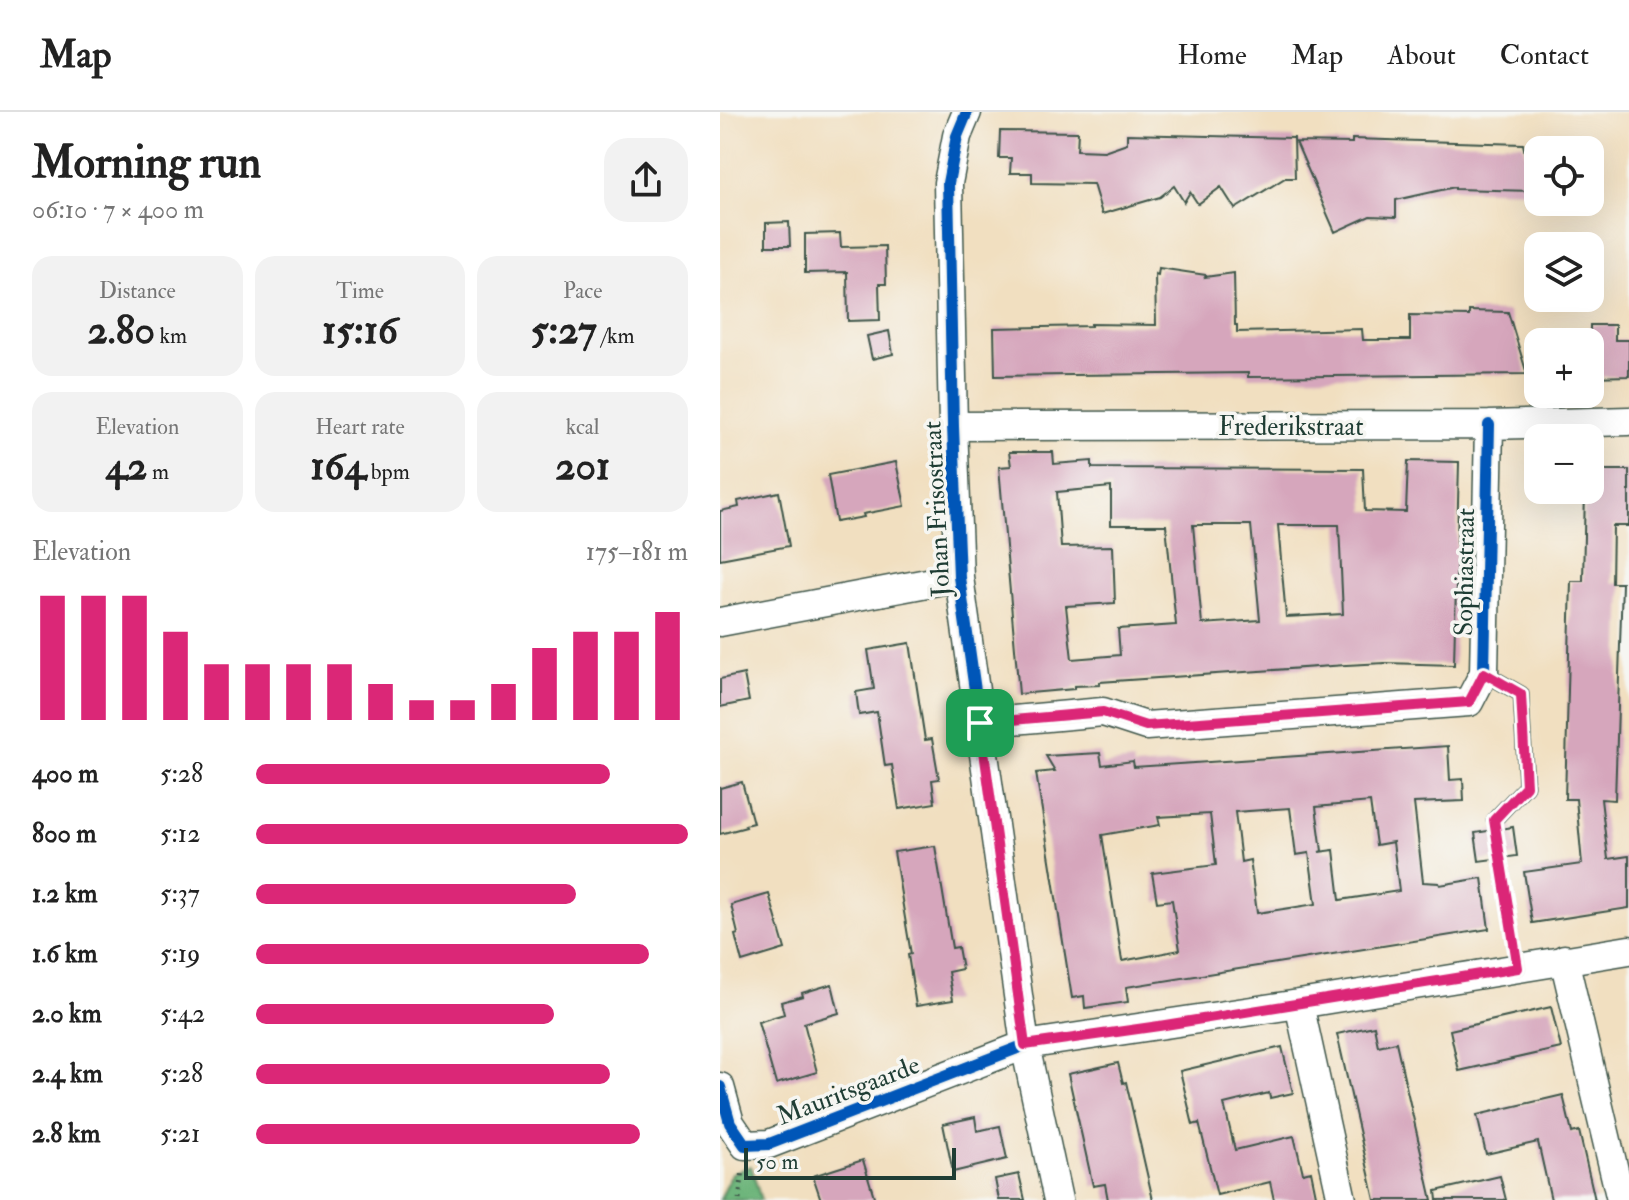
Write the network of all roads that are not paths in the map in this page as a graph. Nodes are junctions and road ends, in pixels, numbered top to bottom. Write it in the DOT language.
graph roads {
  1 [pos="967,112"];
  2 [pos="1629,421"];
  3 [pos="1489,425"];
  4 [pos="953,426"];
  5 [pos="959,577"];
  6 [pos="720,622"];
  7 [pos="1484,673"];
  8 [pos="980,723"];
  9 [pos="1494,820"];
  10 [pos="1629,950"];
  11 [pos="1564,959"];
  12 [pos="1299,1004"];
  13 [pos="1025,1045"];
  14 [pos="720,1087"];
  15 [pos="1058,1200"];
  16 [pos="1342,1200"];
  17 [pos="1621,1200"];
  1 -- 4 [label="street, Johan Frisostraat"];
  2 -- 3 [label="street, Frederikstraat"];
  3 -- 4 [label="street, Frederikstraat"];
  3 -- 7 [label="street, Sophiastraat"];
  4 -- 5 [label="street, Johan Frisostraat"];
  5 -- 6 [label="street"];
  5 -- 8 [label="street, Johan Frisostraat"];
  7 -- 8 [label="street, Sophiastraat"];
  7 -- 9 [label="lane"];
  8 -- 13 [label="street, Johan Frisostraat"];
  10 -- 11 [label="street"];
  11 -- 12 [label="street"];
  11 -- 17 [label="street"];
  12 -- 13 [label="street"];
  12 -- 16 [label="street"];
  13 -- 14 [label="street, Mauritsgaarde"];
  13 -- 15 [label="street, Johan Frisostraat"];
}
